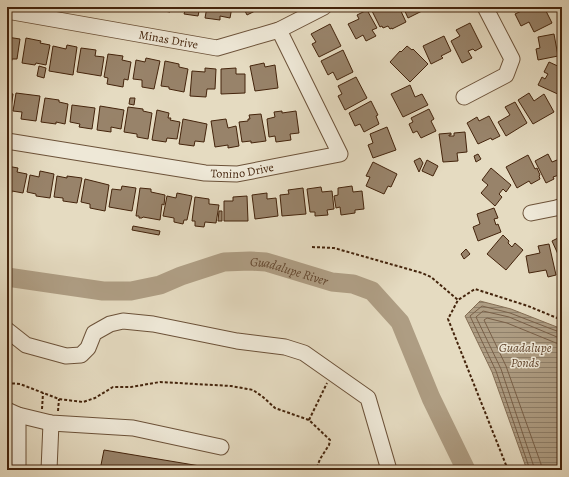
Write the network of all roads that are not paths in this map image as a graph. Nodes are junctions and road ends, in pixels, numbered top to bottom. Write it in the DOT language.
graph roads {
  1 [pos="324,7"];
  2 [pos="485,7"];
  3 [pos="7,11"];
  4 [pos="279,30"];
  5 [pos="464,97"];
  6 [pos="7,140"];
  7 [pos="562,206"];
  8 [pos="531,213"];
  9 [pos="7,330"];
  10 [pos="13,412"];
  11 [pos="50,418"];
  12 [pos="222,447"];
  13 [pos="18,470"];
  14 [pos="49,470"];
  15 [pos="389,470"];
  1 -- 4 [label="street, Minas Drive"];
  2 -- 5 [label="street"];
  3 -- 4 [label="street, Minas Drive"];
  4 -- 6 [label="street, Tonino Drive"];
  7 -- 8 [label="street"];
  9 -- 15 [label="street"];
  10 -- 11 [label="street"];
  10 -- 13 [label="street"];
  11 -- 12 [label="street"];
  11 -- 14 [label="street"];
}
